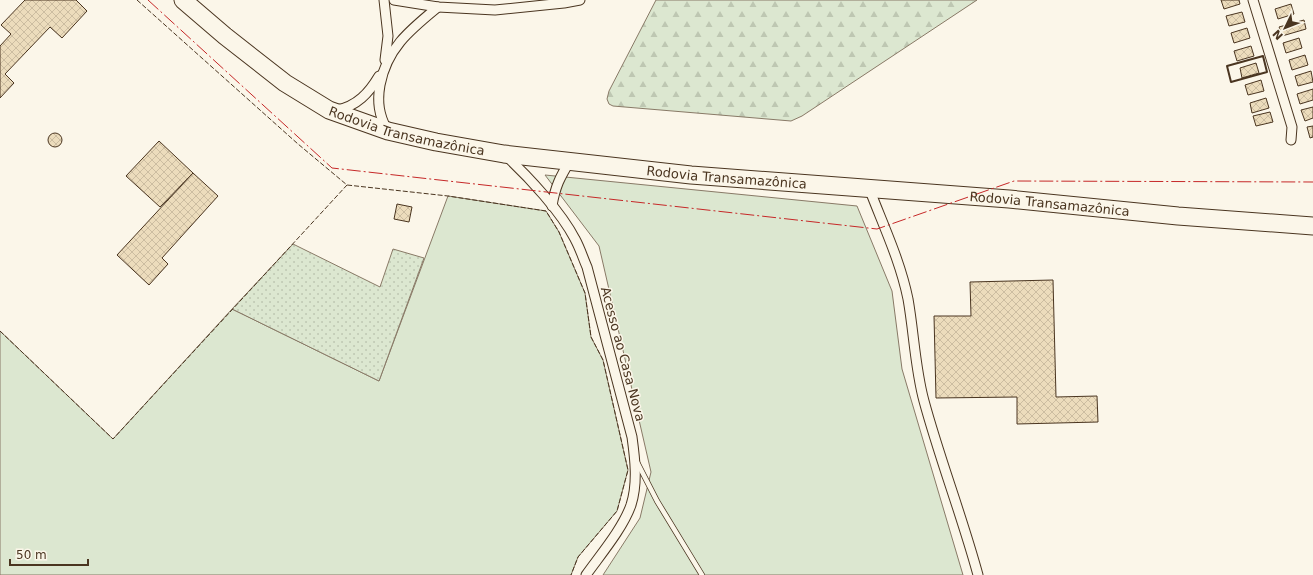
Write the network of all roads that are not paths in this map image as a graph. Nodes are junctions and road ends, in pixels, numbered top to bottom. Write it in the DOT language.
graph roads {
  1 [pos="182,0"];
  2 [pos="384,0"];
  3 [pos="394,0"];
  4 [pos="580,0"];
  5 [pos="1253,0"];
  6 [pos="438,7"];
  7 [pos="384,68"];
  8 [pos="329,110"];
  9 [pos="388,131"];
  10 [pos="1291,140"];
  11 [pos="504,154"];
  12 [pos="570,161"];
  13 [pos="869,188"];
  14 [pos="552,206"];
  15 [pos="1313,226"];
  16 [pos="635,456"];
  17 [pos="586,575"];
  18 [pos="702,575"];
  19 [pos="978,575"];
  1 -- 8 [label="highway, Rodovia Transamazônica"];
  2 -- 7 [label="street"];
  3 -- 6 [label="street"];
  4 -- 6 [label="street"];
  5 -- 10 [label="street"];
  6 -- 7 [label="street"];
  7 -- 8 [label="street"];
  7 -- 9 [label="street"];
  8 -- 9 [label="highway, Rodovia Transamazônica"];
  9 -- 11 [label="highway, Rodovia Transamazônica"];
  11 -- 12 [label="highway, Rodovia Transamazônica"];
  11 -- 14 [label="street, Acesso ao Casa Nova"];
  12 -- 13 [label="highway, Rodovia Transamazônica"];
  12 -- 14 [label="street"];
  13 -- 15 [label="highway, Rodovia Transamazônica"];
  13 -- 19 [label="street"];
  14 -- 16 [label="street, Acesso ao Casa Nova"];
  16 -- 17 [label="street, Acesso ao Casa Nova"];
  16 -- 18 [label="lane"];
}
